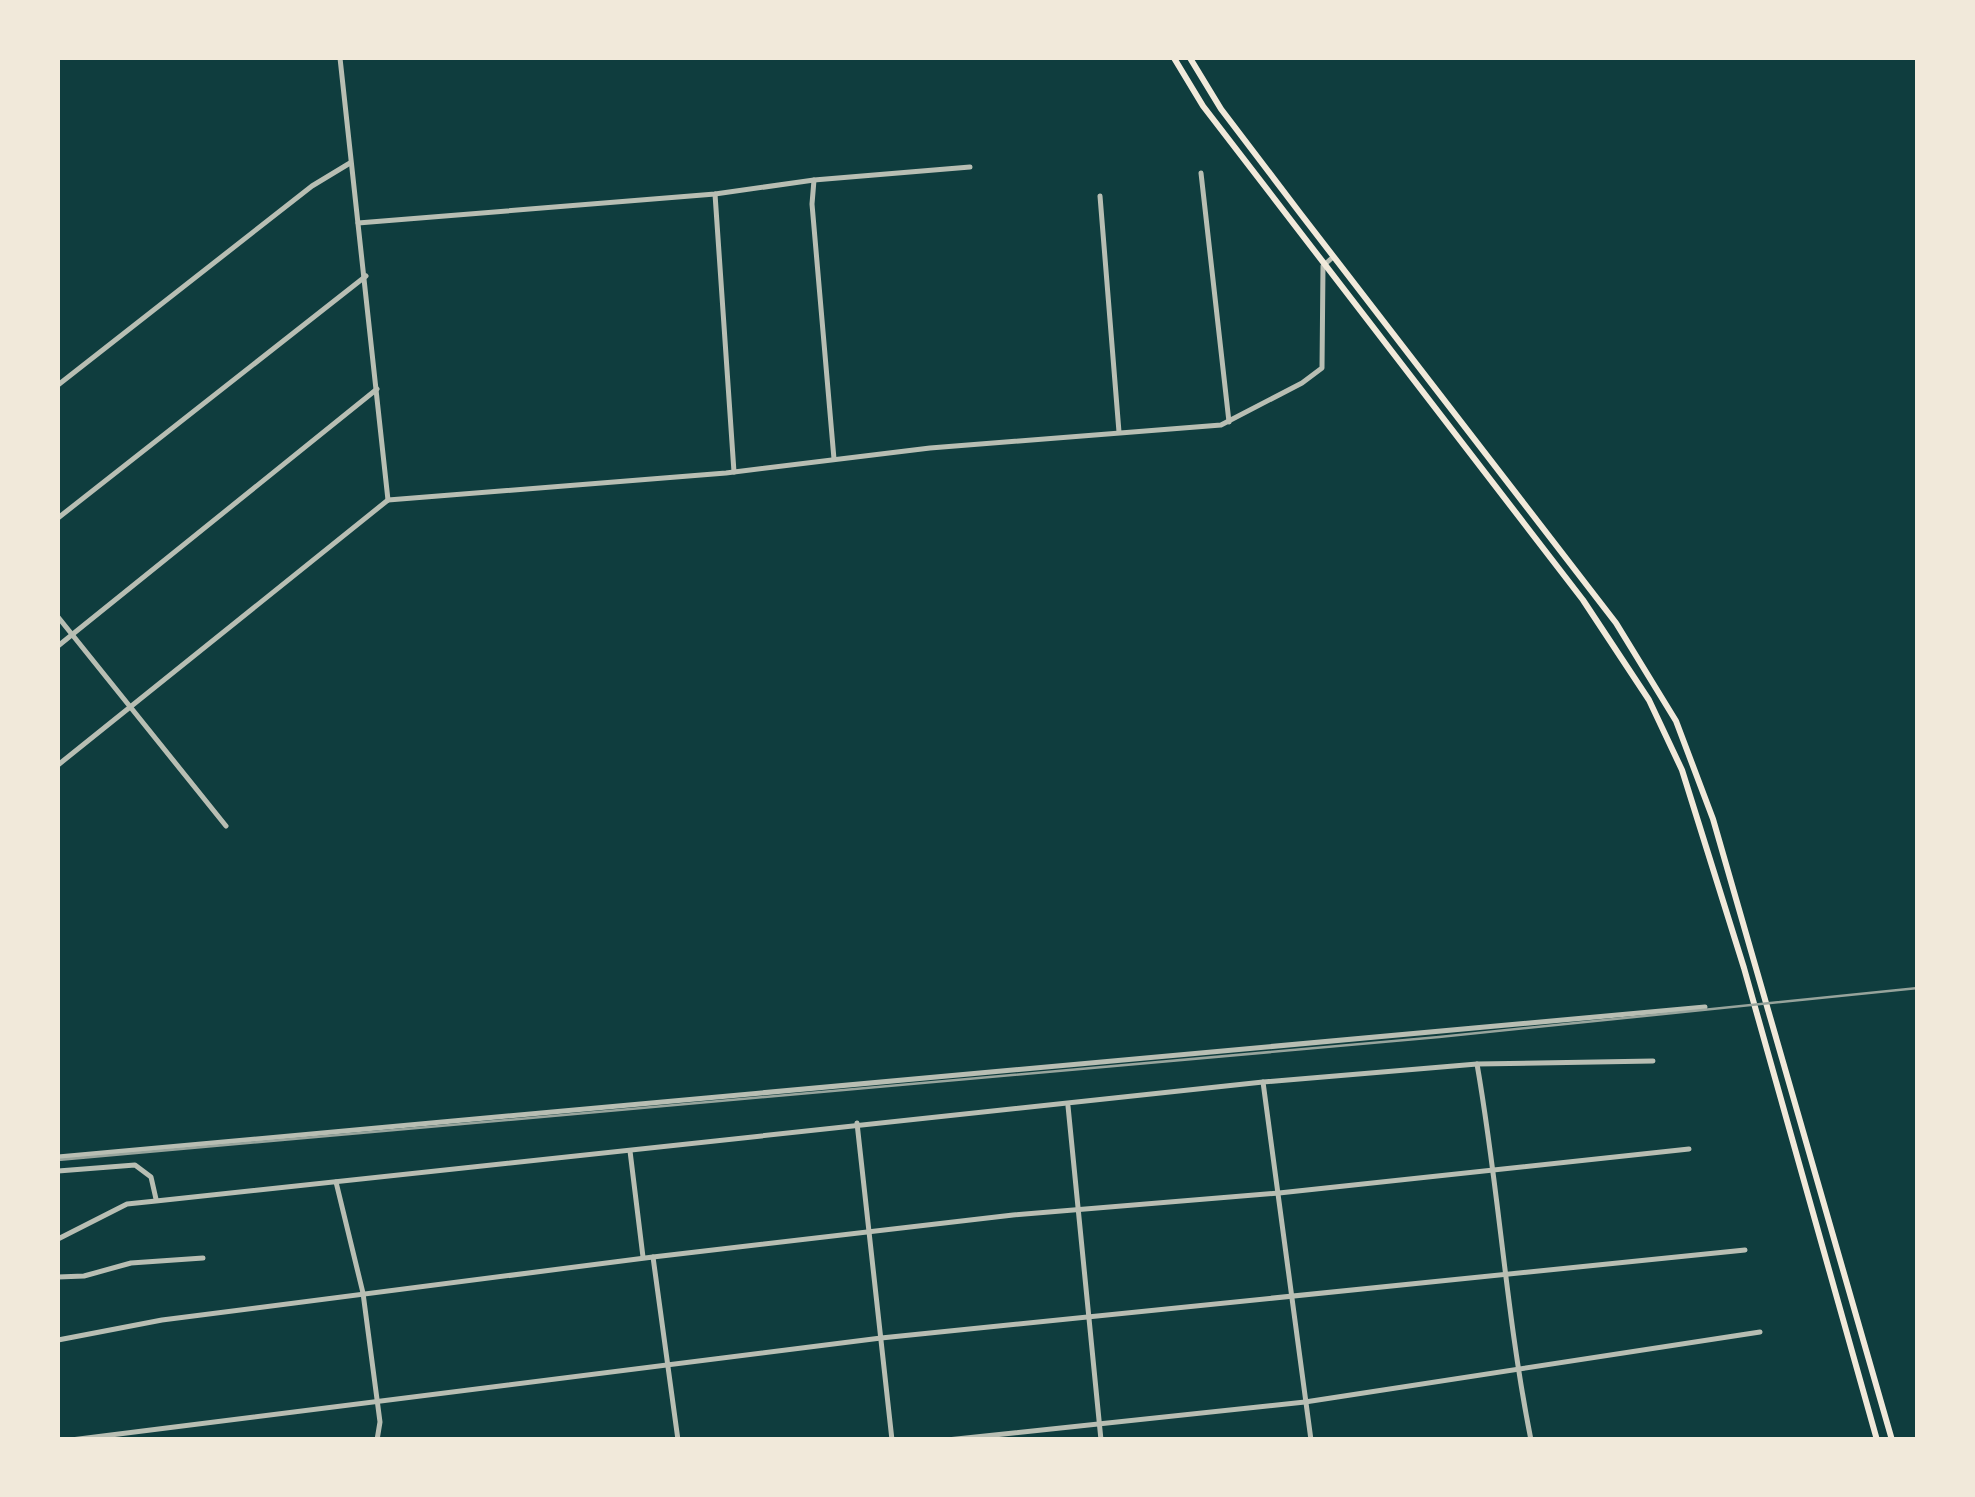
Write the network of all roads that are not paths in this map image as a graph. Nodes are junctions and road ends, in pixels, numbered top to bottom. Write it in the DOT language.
graph roads {
  1 [pos="340,58"];
  2 [pos="1174,58"];
  3 [pos="1190,58"];
  4 [pos="350,163"];
  5 [pos="970,166"];
  6 [pos="1201,173"];
  7 [pos="814,180"];
  8 [pos="715,194"];
  9 [pos="1100,196"];
  10 [pos="358,223"];
  11 [pos="1333,256"];
  12 [pos="1323,266"];
  13 [pos="366,276"];
  14 [pos="58,385"];
  15 [pos="378,389"];
  16 [pos="1228,422"];
  17 [pos="1119,433"];
  18 [pos="834,460"];
  19 [pos="734,472"];
  20 [pos="388,500"];
  21 [pos="58,518"];
  22 [pos="58,616"];
  23 [pos="72,634"];
  24 [pos="58,646"];
  25 [pos="130,706"];
  26 [pos="58,766"];
  27 [pos="226,826"];
  28 [pos="1705,1008"];
  29 [pos="1653,1061"];
  30 [pos="1477,1064"];
  31 [pos="1263,1082"];
  32 [pos="1068,1106"];
  33 [pos="856,1123"];
  34 [pos="1689,1149"];
  35 [pos="630,1151"];
  36 [pos="58,1157"];
  37 [pos="58,1171"];
  38 [pos="1496,1171"];
  39 [pos="336,1182"];
  40 [pos="1279,1194"];
  41 [pos="156,1200"];
  42 [pos="1080,1211"];
  43 [pos="870,1235"];
  44 [pos="58,1239"];
  45 [pos="1745,1250"];
  46 [pos="653,1257"];
  47 [pos="203,1258"];
  48 [pos="643,1258"];
  49 [pos="1506,1276"];
  50 [pos="58,1277"];
  51 [pos="363,1294"];
  52 [pos="1293,1297"];
  53 [pos="1087,1316"];
  54 [pos="1760,1332"];
  55 [pos="881,1338"];
  56 [pos="58,1340"];
  57 [pos="668,1363"];
  58 [pos="1516,1367"];
  59 [pos="1304,1402"];
  60 [pos="376,1403"];
  61 [pos="1099,1424"];
  62 [pos="70,1440"];
  63 [pos="377,1440"];
  64 [pos="678,1440"];
  65 [pos="892,1440"];
  66 [pos="947,1440"];
  67 [pos="1101,1440"];
  68 [pos="1311,1440"];
  69 [pos="1530,1440"];
  70 [pos="1877,1440"];
  71 [pos="1892,1440"];
  1 -- 4 [label="street"];
  2 -- 12 [label="main road"];
  3 -- 11 [label="main road"];
  4 -- 10 [label="street"];
  4 -- 14 [label="street"];
  5 -- 7 [label="street"];
  6 -- 16 [label="street"];
  7 -- 8 [label="street"];
  7 -- 18 [label="street"];
  8 -- 10 [label="street"];
  8 -- 19 [label="street"];
  9 -- 17 [label="street"];
  10 -- 13 [label="street"];
  11 -- 12 [label="street"];
  11 -- 71 [label="main road"];
  12 -- 16 [label="street"];
  12 -- 70 [label="main road"];
  13 -- 15 [label="street"];
  13 -- 21 [label="street"];
  15 -- 20 [label="street"];
  15 -- 23 [label="street"];
  16 -- 17 [label="street"];
  17 -- 18 [label="street"];
  18 -- 19 [label="street"];
  19 -- 20 [label="street"];
  20 -- 25 [label="street"];
  22 -- 23 [label="street"];
  23 -- 24 [label="street"];
  23 -- 25 [label="street"];
  25 -- 26 [label="street"];
  25 -- 27 [label="street"];
  28 -- 36 [label="street"];
  29 -- 30 [label="street"];
  30 -- 31 [label="street"];
  30 -- 38 [label="street"];
  31 -- 32 [label="street"];
  31 -- 40 [label="street"];
  32 -- 33 [label="street"];
  32 -- 42 [label="street"];
  33 -- 35 [label="street"];
  33 -- 43 [label="street"];
  34 -- 38 [label="street"];
  35 -- 39 [label="street"];
  35 -- 48 [label="street"];
  37 -- 41 [label="street"];
  38 -- 40 [label="street"];
  38 -- 49 [label="street"];
  39 -- 41 [label="street"];
  39 -- 51 [label="street"];
  40 -- 42 [label="street"];
  40 -- 52 [label="street"];
  41 -- 44 [label="street"];
  42 -- 43 [label="street"];
  42 -- 53 [label="street"];
  43 -- 46 [label="street"];
  43 -- 55 [label="street"];
  45 -- 49 [label="street"];
  46 -- 48 [label="street"];
  46 -- 57 [label="street"];
  47 -- 50 [label="street"];
  48 -- 51 [label="street"];
  49 -- 52 [label="street"];
  49 -- 58 [label="street"];
  51 -- 56 [label="street"];
  51 -- 60 [label="street"];
  52 -- 53 [label="street"];
  52 -- 59 [label="street"];
  53 -- 55 [label="street"];
  53 -- 61 [label="street"];
  54 -- 58 [label="street"];
  55 -- 57 [label="street"];
  55 -- 65 [label="street"];
  57 -- 60 [label="street"];
  57 -- 64 [label="street"];
  58 -- 59 [label="street"];
  58 -- 69 [label="street"];
  59 -- 61 [label="street"];
  59 -- 68 [label="street"];
  60 -- 62 [label="street"];
  60 -- 63 [label="street"];
  61 -- 66 [label="street"];
  61 -- 67 [label="street"];
}
